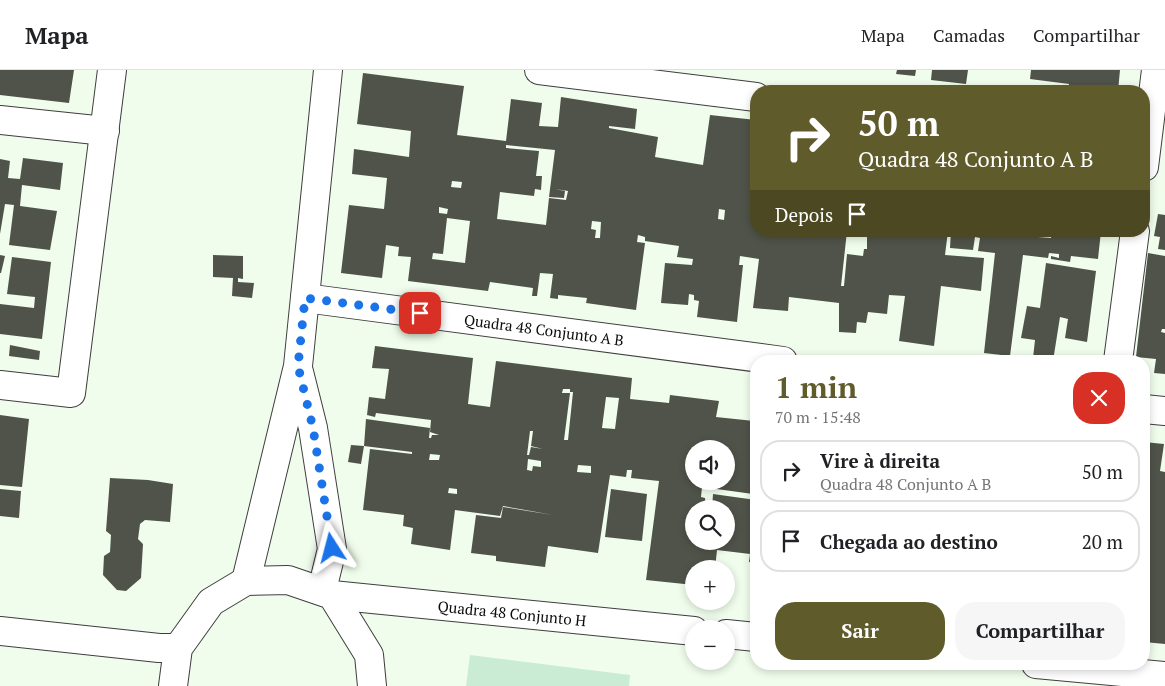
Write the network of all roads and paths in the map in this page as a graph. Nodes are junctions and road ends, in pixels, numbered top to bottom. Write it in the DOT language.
graph roads {
  1 [pos="112,70"];
  2 [pos="328,70"];
  3 [pos="539,70"];
  4 [pos="1156,70"];
  5 [pos="750,96"];
  6 [pos="0,120"];
  7 [pos="105,131"];
  8 [pos="1150,152"];
  9 [pos="1134,237"];
  10 [pos="305,298"];
  11 [pos="1119,355"];
  12 [pos="750,357"];
  13 [pos="298,366"];
  14 [pos="0,384"];
  15 [pos="1150,410"];
  16 [pos="1165,411"];
  17 [pos="246,581"];
  18 [pos="327,593"];
  19 [pos="685,629"];
  20 [pos="0,631"];
  21 [pos="735,635"];
  22 [pos="750,636"];
  23 [pos="178,648"];
  24 [pos="1100,670"];
  25 [pos="1165,676"];
  26 [pos="173,686"];
  27 [pos="372,686"];
  1 -- 7 [label="street"];
  2 -- 10 [label="street"];
  3 -- 5 [label="street"];
  4 -- 8 [label="street"];
  6 -- 7 [label="street"];
  7 -- 14 [label="street"];
  9 -- 11 [label="street"];
  10 -- 12 [label="street, Quadra 48 Conjunto A B"];
  10 -- 13 [label="street"];
  13 -- 17 [label="street"];
  13 -- 18 [label="street"];
  15 -- 16 [label="street"];
  17 -- 18 [label="street, Quadra 48 Conjunto H"];
  17 -- 23 [label="street"];
  18 -- 19 [label="street, Quadra 48 Conjunto H"];
  18 -- 27 [label="street"];
  20 -- 23 [label="street"];
  21 -- 22 [label="street"];
  23 -- 26 [label="street"];
  24 -- 25 [label="street"];
}
